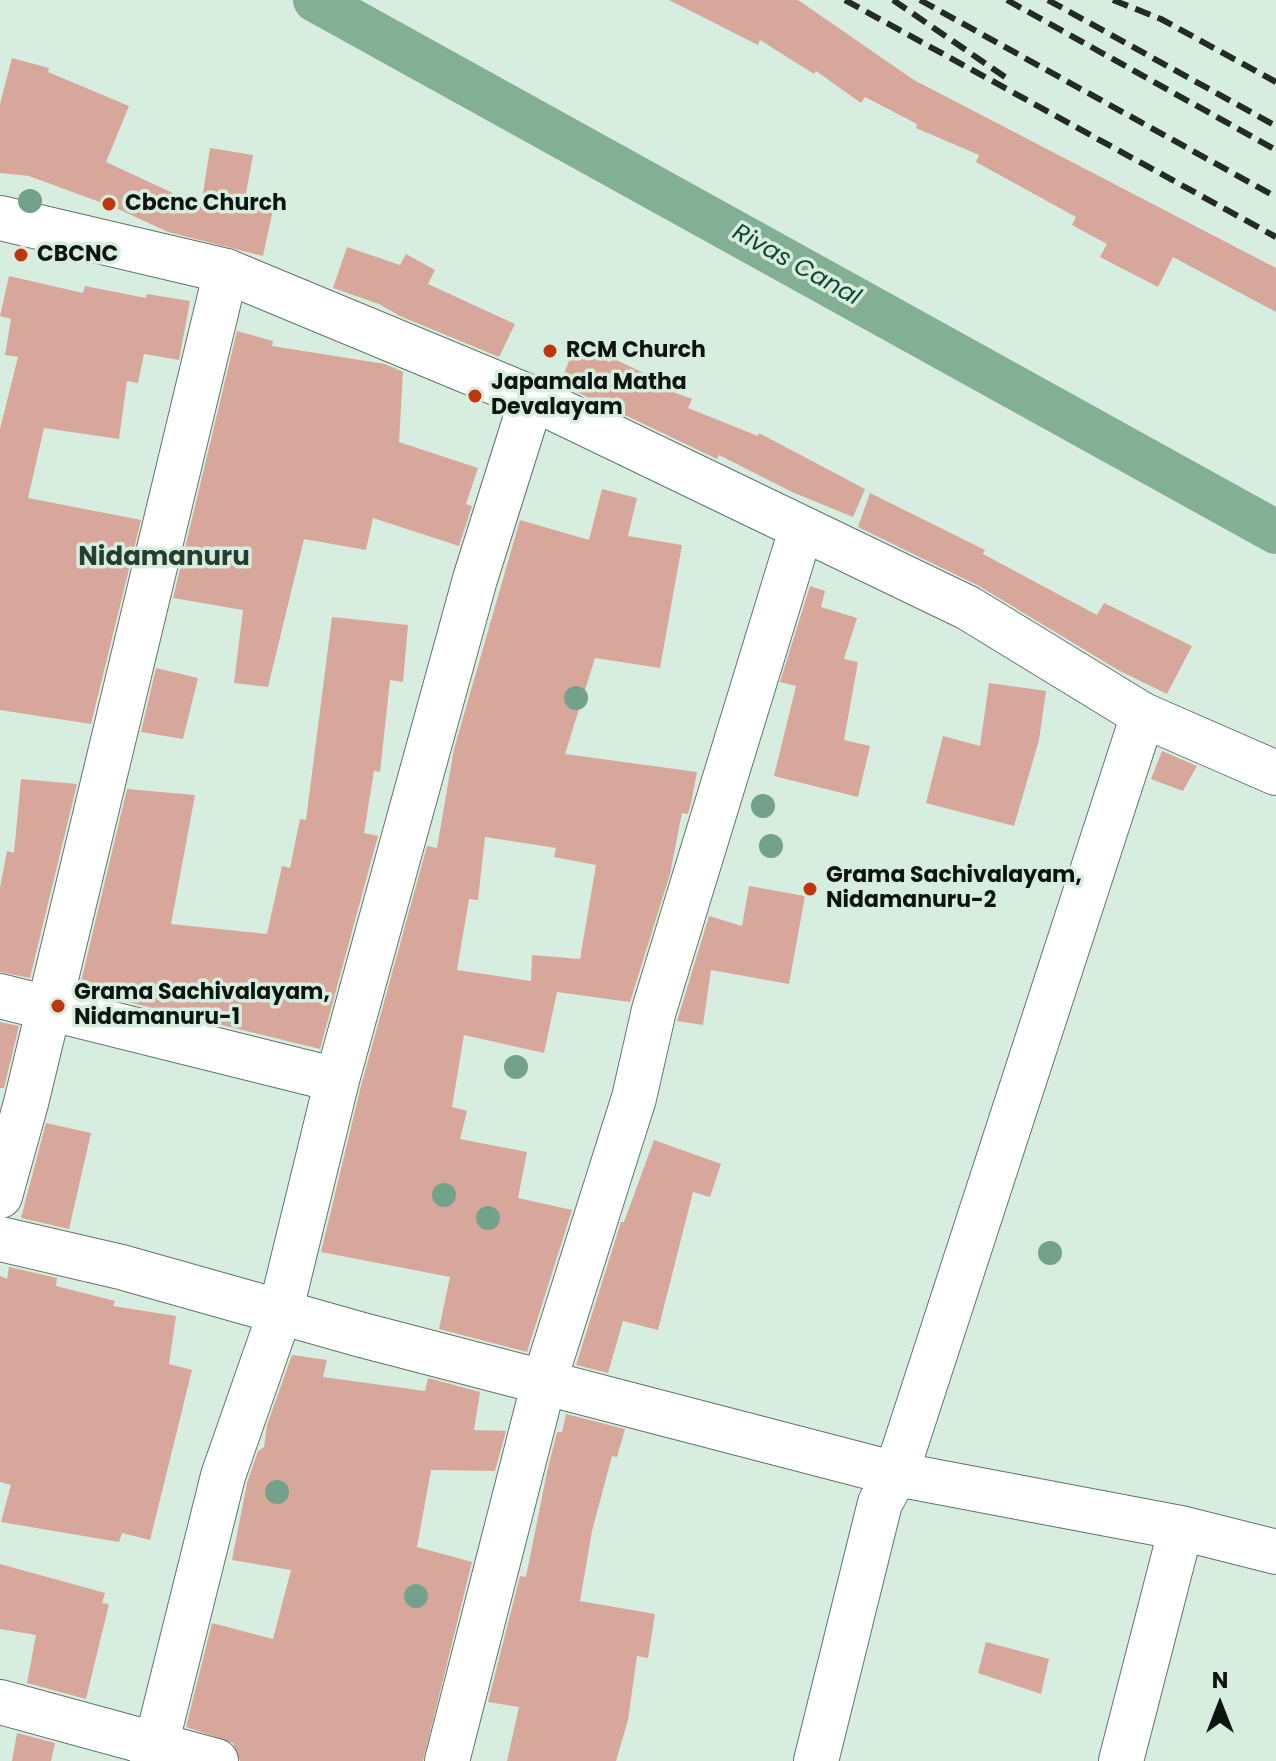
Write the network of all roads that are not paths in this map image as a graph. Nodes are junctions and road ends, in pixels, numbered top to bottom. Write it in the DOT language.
graph roads {
  1 [pos="1,226"];
  2 [pos="226,271"];
  3 [pos="532,398"];
  4 [pos="801,530"];
  5 [pos="1143,715"];
  6 [pos="1276,773"];
  7 [pos="0,996"];
  8 [pos="49,1006"];
  9 [pos="337,1080"];
  10 [pos="0,1196"];
  11 [pos="0,1239"];
  12 [pos="280,1313"];
  13 [pos="544,1382"];
  14 [pos="896,1474"];
  15 [pos="1181,1528"];
  16 [pos="1276,1552"];
  17 [pos="0,1702"];
  18 [pos="154,1753"];
  19 [pos="216,1761"];
  20 [pos="447,1761"];
  21 [pos="816,1761"];
  22 [pos="1121,1761"];
  1 -- 2 [label="street"];
  2 -- 3 [label="street"];
  2 -- 8 [label="street"];
  3 -- 4 [label="street"];
  3 -- 9 [label="street"];
  4 -- 5 [label="street"];
  4 -- 13 [label="street"];
  5 -- 6 [label="street"];
  5 -- 14 [label="street"];
  7 -- 8 [label="street"];
  8 -- 9 [label="street"];
  8 -- 10 [label="street"];
  9 -- 12 [label="street"];
  11 -- 12 [label="street"];
  12 -- 13 [label="street"];
  12 -- 18 [label="street"];
  13 -- 14 [label="street"];
  13 -- 20 [label="street"];
  14 -- 15 [label="street"];
  14 -- 21 [label="street"];
  15 -- 16 [label="street"];
  15 -- 22 [label="street"];
  17 -- 18 [label="street"];
  18 -- 19 [label="street"];
}
